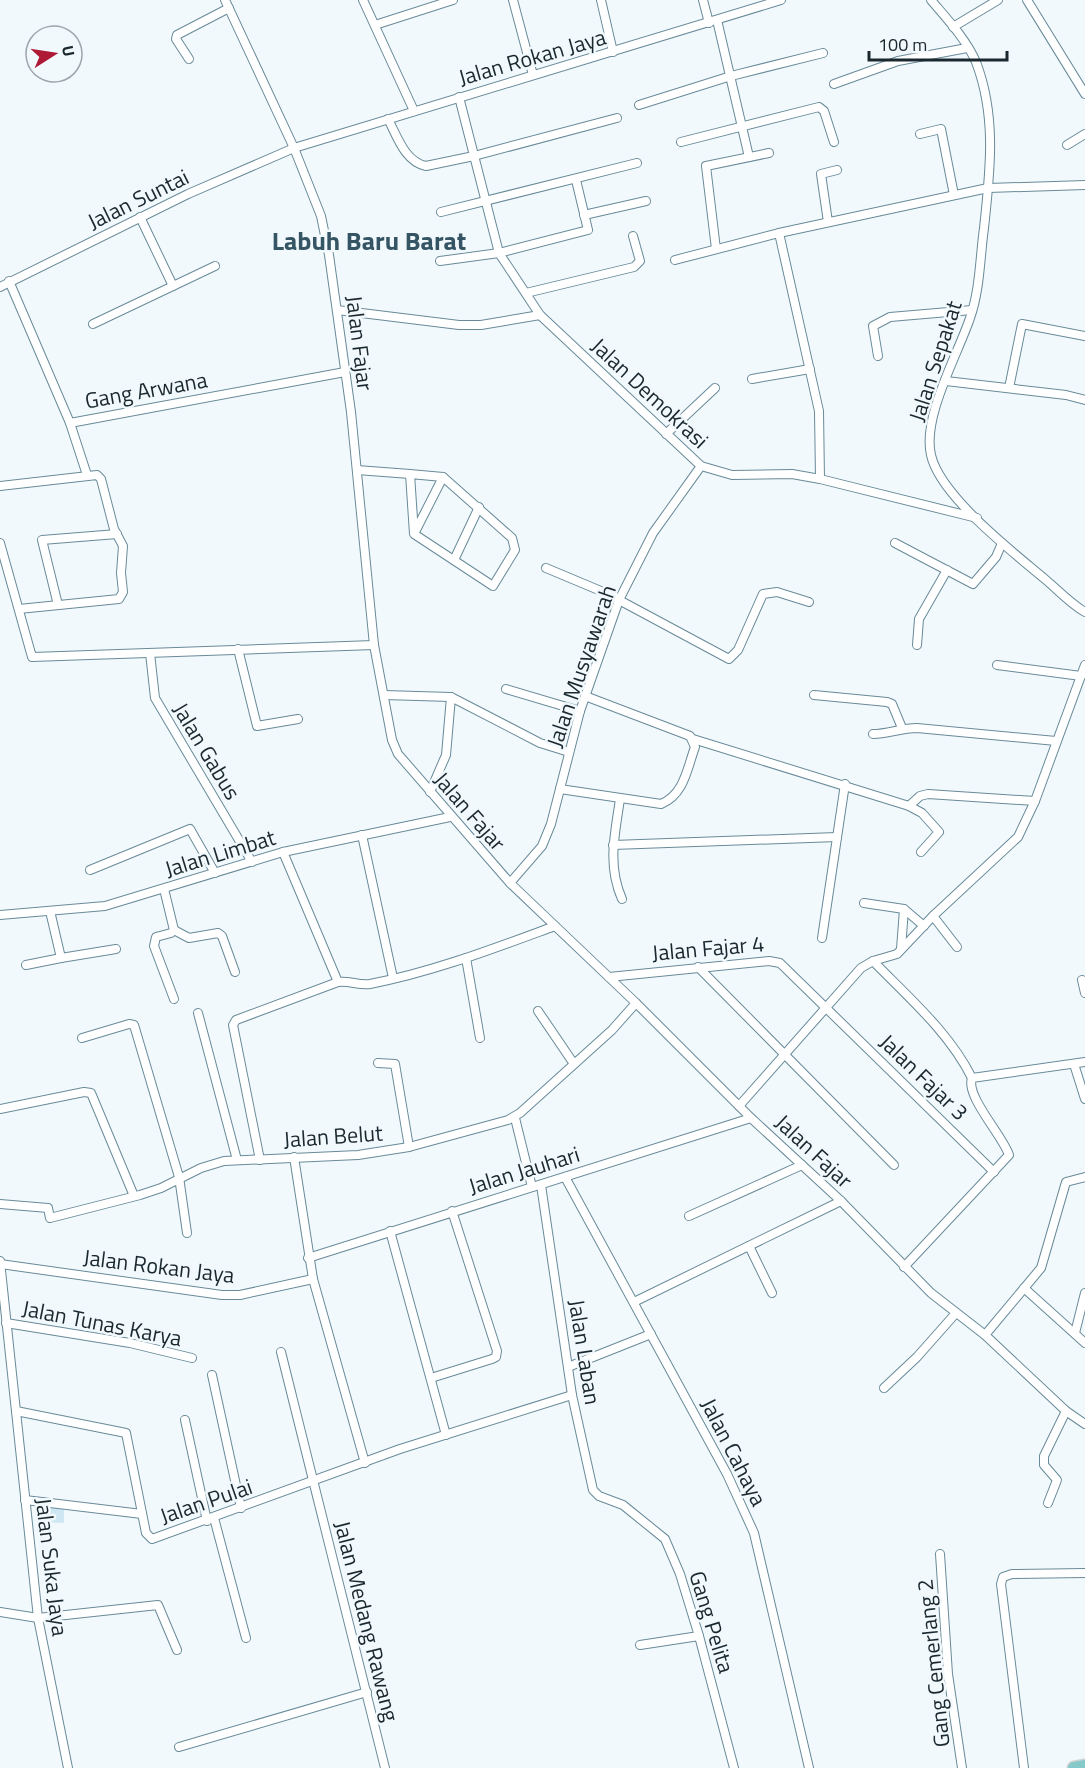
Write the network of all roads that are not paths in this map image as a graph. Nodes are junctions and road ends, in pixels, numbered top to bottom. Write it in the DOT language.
graph roads {
  1 [pos="225,0"];
  2 [pos="363,0"];
  3 [pos="453,0"];
  4 [pos="513,0"];
  5 [pos="601,0"];
  6 [pos="703,0"];
  7 [pos="781,0"];
  8 [pos="931,0"];
  9 [pos="998,0"];
  10 [pos="1027,0"];
  11 [pos="229,8"];
  12 [pos="713,22"];
  13 [pos="375,26"];
  14 [pos="953,27"];
  15 [pos="967,48"];
  16 [pos="614,52"];
  17 [pos="823,53"];
  18 [pos="189,59"];
  19 [pos="533,75"];
  20 [pos="731,76"];
  21 [pos="834,84"];
  22 [pos="1085,94"];
  23 [pos="459,97"];
  24 [pos="639,105"];
  25 [pos="414,111"];
  26 [pos="617,118"];
  27 [pos="388,119"];
  28 [pos="742,125"];
  29 [pos="1085,134"];
  30 [pos="920,135"];
  31 [pos="681,142"];
  32 [pos="834,142"];
  33 [pos="1067,145"];
  34 [pos="294,148"];
  35 [pos="769,153"];
  36 [pos="474,156"];
  37 [pos="749,157"];
  38 [pos="637,163"];
  39 [pos="837,170"];
  40 [pos="576,180"];
  41 [pos="1085,185"];
  42 [pos="988,188"];
  43 [pos="954,195"];
  44 [pos="485,200"];
  45 [pos="646,201"];
  46 [pos="441,212"];
  47 [pos="584,215"];
  48 [pos="140,217"];
  49 [pos="828,222"];
  50 [pos="779,233"];
  51 [pos="633,236"];
  52 [pos="716,249"];
  53 [pos="499,253"];
  54 [pos="675,260"];
  55 [pos="440,261"];
  56 [pos="215,266"];
  57 [pos="9,281"];
  58 [pos="173,286"];
  59 [pos="0,287"];
  60 [pos="526,293"];
  61 [pos="337,310"];
  62 [pos="972,310"];
  63 [pos="540,315"];
  64 [pos="93,324"];
  65 [pos="1085,336"];
  66 [pos="878,356"];
  67 [pos="810,369"];
  68 [pos="345,372"];
  69 [pos="752,379"];
  70 [pos="945,381"];
  71 [pos="715,388"];
  72 [pos="1009,388"];
  73 [pos="1085,400"];
  74 [pos="70,423"];
  75 [pos="666,434"];
  76 [pos="701,465"];
  77 [pos="357,470"];
  78 [pos="87,474"];
  79 [pos="410,474"];
  80 [pos="443,477"];
  81 [pos="820,479"];
  82 [pos="0,486"];
  83 [pos="479,507"];
  84 [pos="977,518"];
  85 [pos="117,534"];
  86 [pos="414,534"];
  87 [pos="0,543"];
  88 [pos="895,543"];
  89 [pos="1002,543"];
  90 [pos="454,560"];
  91 [pos="546,568"];
  92 [pos="947,570"];
  93 [pos="620,599"];
  94 [pos="809,602"];
  95 [pos="58,605"];
  96 [pos="19,609"];
  97 [pos="1085,612"];
  98 [pos="374,645"];
  99 [pos="917,645"];
  100 [pos="238,649"];
  101 [pos="150,653"];
  102 [pos="997,665"];
  103 [pos="1085,665"];
  104 [pos="1080,676"];
  105 [pos="506,689"];
  106 [pos="384,695"];
  107 [pos="814,695"];
  108 [pos="585,696"];
  109 [pos="451,697"];
  110 [pos="580,711"];
  111 [pos="298,719"];
  112 [pos="902,728"];
  113 [pos="873,734"];
  114 [pos="693,739"];
  115 [pos="1056,741"];
  116 [pos="569,752"];
  117 [pos="845,784"];
  118 [pos="560,789"];
  119 [pos="430,792"];
  120 [pos="620,799"];
  121 [pos="1035,801"];
  122 [pos="909,806"];
  123 [pos="450,817"];
  124 [pos="362,835"];
  125 [pos="837,837"];
  126 [pos="613,845"];
  127 [pos="282,852"];
  128 [pos="921,852"];
  129 [pos="252,862"];
  130 [pos="90,870"];
  131 [pos="215,873"];
  132 [pos="510,884"];
  133 [pos="164,889"];
  134 [pos="622,899"];
  135 [pos="864,903"];
  136 [pos="904,909"];
  137 [pos="50,911"];
  138 [pos="0,915"];
  139 [pos="933,916"];
  140 [pos="555,926"];
  141 [pos="924,926"];
  142 [pos="174,930"];
  143 [pos="822,938"];
  144 [pos="957,946"];
  145 [pos="116,949"];
  146 [pos="901,950"];
  147 [pos="61,958"];
  148 [pos="466,958"];
  149 [pos="873,961"];
  150 [pos="26,965"];
  151 [pos="698,968"];
  152 [pos="236,972"];
  153 [pos="609,977"];
  154 [pos="393,978"];
  155 [pos="1082,980"];
  156 [pos="338,982"];
  157 [pos="1085,993"];
  158 [pos="174,999"];
  159 [pos="636,1003"];
  160 [pos="827,1008"];
  161 [pos="538,1011"];
  162 [pos="198,1013"];
  163 [pos="82,1038"];
  164 [pos="480,1038"];
  165 [pos="784,1053"];
  166 [pos="1085,1062"];
  167 [pos="378,1063"];
  168 [pos="574,1064"];
  169 [pos="1074,1064"];
  170 [pos="972,1078"];
  171 [pos="1085,1099"];
  172 [pos="739,1107"];
  173 [pos="0,1109"];
  174 [pos="515,1118"];
  175 [pos="752,1118"];
  176 [pos="409,1147"];
  177 [pos="294,1157"];
  178 [pos="237,1160"];
  179 [pos="260,1160"];
  180 [pos="802,1165"];
  181 [pos="894,1165"];
  182 [pos="994,1172"];
  183 [pos="179,1177"];
  184 [pos="565,1177"];
  185 [pos="1085,1177"];
  186 [pos="541,1185"];
  187 [pos="532,1187"];
  188 [pos="134,1196"];
  189 [pos="841,1201"];
  190 [pos="0,1204"];
  191 [pos="452,1211"];
  192 [pos="689,1216"];
  193 [pos="390,1232"];
  194 [pos="187,1233"];
  195 [pos="749,1246"];
  196 [pos="308,1258"];
  197 [pos="0,1262"];
  198 [pos="904,1267"];
  199 [pos="313,1279"];
  200 [pos="1024,1288"];
  201 [pos="772,1293"];
  202 [pos="1085,1293"];
  203 [pos="634,1302"];
  204 [pos="956,1313"];
  205 [pos="6,1323"];
  206 [pos="1075,1333"];
  207 [pos="651,1334"];
  208 [pos="985,1335"];
  209 [pos="1085,1343"];
  210 [pos="282,1352"];
  211 [pos="192,1358"];
  212 [pos="568,1367"];
  213 [pos="212,1375"];
  214 [pos="431,1377"];
  215 [pos="884,1388"];
  216 [pos="572,1395"];
  217 [pos="1066,1411"];
  218 [pos="16,1412"];
  219 [pos="185,1420"];
  220 [pos="1085,1424"];
  221 [pos="446,1435"];
  222 [pos="365,1463"];
  223 [pos="314,1482"];
  224 [pos="25,1500"];
  225 [pos="1048,1503"];
  226 [pos="623,1505"];
  227 [pos="241,1508"];
  228 [pos="142,1514"];
  229 [pos="211,1519"];
  230 [pos="940,1554"];
  231 [pos="1085,1573"];
  232 [pos="0,1612"];
  233 [pos="38,1618"];
  234 [pos="699,1636"];
  235 [pos="246,1638"];
  236 [pos="640,1645"];
  237 [pos="177,1650"];
  238 [pos="367,1692"];
  239 [pos="179,1748"];
  240 [pos="1085,1766"];
  241 [pos="68,1768"];
  242 [pos="385,1768"];
  243 [pos="734,1768"];
  244 [pos="809,1768"];
  245 [pos="962,1768"];
  246 [pos="1024,1768"];
  247 [pos="1074,1768"];
  1 -- 11 [label="street, Jalan Fajar"];
  2 -- 13 [label="street"];
  3 -- 13 [label="street"];
  4 -- 19 [label="street"];
  5 -- 16 [label="street"];
  6 -- 12 [label="street"];
  7 -- 12 [label="street, Jalan Rokan Jaya"];
  8 -- 14 [label="street, Jalan Sepakat"];
  9 -- 14 [label="street"];
  10 -- 22 [label="street"];
  11 -- 18 [label="street"];
  11 -- 34 [label="street, Jalan Fajar"];
  12 -- 16 [label="street, Jalan Rokan Jaya"];
  12 -- 20 [label="street"];
  13 -- 25 [label="street"];
  14 -- 15 [label="street, Jalan Sepakat"];
  15 -- 21 [label="street"];
  15 -- 42 [label="street, Jalan Sepakat"];
  16 -- 19 [label="street, Jalan Rokan Jaya"];
  17 -- 20 [label="street"];
  19 -- 23 [label="street, Jalan Rokan Jaya"];
  20 -- 24 [label="street"];
  20 -- 28 [label="street"];
  23 -- 25 [label="street, Jalan Rokan Jaya"];
  23 -- 36 [label="street, Jalan Demokrasi"];
  25 -- 27 [label="street, Jalan Rokan Jaya"];
  26 -- 36 [label="street"];
  27 -- 34 [label="street, Jalan Rokan Jaya"];
  27 -- 36 [label="street"];
  28 -- 31 [label="street"];
  28 -- 32 [label="street"];
  28 -- 37 [label="street"];
  29 -- 33 [label="street"];
  30 -- 43 [label="street"];
  34 -- 48 [label="street, Jalan Suntai"];
  34 -- 61 [label="street, Jalan Fajar"];
  35 -- 37 [label="street"];
  36 -- 44 [label="street, Jalan Demokrasi"];
  37 -- 52 [label="street"];
  38 -- 40 [label="street"];
  39 -- 49 [label="street"];
  40 -- 44 [label="street"];
  40 -- 47 [label="street"];
  41 -- 42 [label="street"];
  42 -- 43 [label="street"];
  42 -- 62 [label="street, Jalan Sepakat"];
  43 -- 49 [label="street"];
  44 -- 46 [label="street"];
  44 -- 53 [label="street, Jalan Demokrasi"];
  45 -- 47 [label="street"];
  47 -- 53 [label="street"];
  48 -- 57 [label="street, Jalan Suntai"];
  48 -- 58 [label="street"];
  49 -- 50 [label="street"];
  50 -- 52 [label="street"];
  50 -- 67 [label="street"];
  51 -- 60 [label="street"];
  52 -- 54 [label="street"];
  53 -- 55 [label="street"];
  53 -- 60 [label="street, Jalan Demokrasi"];
  56 -- 58 [label="street"];
  57 -- 59 [label="street, Jalan Suntai"];
  57 -- 74 [label="street, Gang Arwana"];
  58 -- 64 [label="street"];
  60 -- 63 [label="street, Jalan Demokrasi"];
  61 -- 63 [label="street"];
  61 -- 68 [label="street, Jalan Fajar"];
  62 -- 66 [label="street"];
  62 -- 70 [label="street, Jalan Sepakat"];
  63 -- 75 [label="street, Jalan Demokrasi"];
  65 -- 72 [label="street"];
  67 -- 69 [label="street"];
  67 -- 81 [label="street"];
  68 -- 74 [label="street, Gang Arwana"];
  68 -- 77 [label="street, Jalan Fajar"];
  70 -- 72 [label="street"];
  70 -- 84 [label="street, Jalan Sepakat"];
  71 -- 75 [label="street"];
  72 -- 73 [label="street"];
  74 -- 78 [label="street"];
  75 -- 76 [label="street, Jalan Demokrasi"];
  76 -- 81 [label="street, Jalan Demokrasi"];
  76 -- 93 [label="street, Jalan Musyawarah"];
  77 -- 79 [label="street"];
  77 -- 98 [label="street, Jalan Fajar"];
  78 -- 82 [label="street"];
  78 -- 85 [label="street"];
  79 -- 80 [label="street"];
  79 -- 86 [label="street"];
  80 -- 83 [label="street"];
  80 -- 86 [label="street"];
  81 -- 84 [label="street, Jalan Demokrasi"];
  83 -- 90 [label="street"];
  83 -- 90 [label="street"];
  84 -- 89 [label="street, Jalan Sepakat"];
  85 -- 95 [label="street"];
  85 -- 95 [label="street"];
  86 -- 90 [label="street"];
  87 -- 96 [label="street"];
  88 -- 92 [label="street"];
  89 -- 92 [label="street"];
  89 -- 97 [label="street, Jalan Sepakat"];
  91 -- 93 [label="street"];
  92 -- 99 [label="street"];
  93 -- 94 [label="street"];
  93 -- 108 [label="street, Jalan Musyawarah"];
  95 -- 96 [label="street"];
  96 -- 101 [label="street"];
  98 -- 100 [label="street"];
  98 -- 106 [label="street, Jalan Fajar"];
  100 -- 101 [label="street"];
  100 -- 111 [label="street"];
  101 -- 129 [label="street, Jalan Gabus"];
  102 -- 104 [label="street"];
  103 -- 104 [label="street"];
  104 -- 115 [label="street"];
  105 -- 110 [label="street"];
  106 -- 109 [label="street"];
  106 -- 119 [label="street, Jalan Fajar"];
  107 -- 112 [label="street"];
  108 -- 110 [label="street, Jalan Musyawarah"];
  108 -- 114 [label="street"];
  109 -- 116 [label="street"];
  109 -- 119 [label="street"];
  110 -- 116 [label="street, Jalan Musyawarah"];
  112 -- 113 [label="street"];
  112 -- 115 [label="street"];
  114 -- 117 [label="street"];
  114 -- 120 [label="street"];
  115 -- 121 [label="street"];
  116 -- 118 [label="street, Jalan Musyawarah"];
  117 -- 122 [label="street"];
  117 -- 125 [label="street"];
  118 -- 120 [label="street"];
  118 -- 132 [label="street, Jalan Musyawarah"];
  119 -- 123 [label="street, Jalan Fajar"];
  120 -- 126 [label="street"];
  121 -- 122 [label="street"];
  121 -- 139 [label="street"];
  122 -- 128 [label="street"];
  123 -- 124 [label="street, Jalan Limbat"];
  123 -- 132 [label="street, Jalan Fajar"];
  124 -- 127 [label="street, Jalan Limbat"];
  124 -- 154 [label="street"];
  125 -- 126 [label="street"];
  125 -- 143 [label="street"];
  126 -- 134 [label="street"];
  127 -- 129 [label="street, Jalan Limbat"];
  127 -- 156 [label="street"];
  129 -- 131 [label="street, Jalan Limbat"];
  130 -- 131 [label="street"];
  131 -- 133 [label="street, Jalan Limbat"];
  132 -- 140 [label="street, Jalan Fajar"];
  133 -- 137 [label="street, Jalan Limbat"];
  133 -- 142 [label="street"];
  135 -- 136 [label="street"];
  136 -- 141 [label="street"];
  136 -- 146 [label="street"];
  137 -- 138 [label="street, Jalan Limbat"];
  137 -- 147 [label="street"];
  139 -- 141 [label="street"];
  139 -- 144 [label="street"];
  140 -- 148 [label="street"];
  140 -- 153 [label="street, Jalan Fajar"];
  141 -- 146 [label="street"];
  142 -- 152 [label="street"];
  142 -- 158 [label="street"];
  145 -- 147 [label="street"];
  146 -- 149 [label="street"];
  147 -- 150 [label="street"];
  148 -- 154 [label="street"];
  148 -- 164 [label="street"];
  149 -- 160 [label="street"];
  149 -- 170 [label="street"];
  151 -- 153 [label="street, Jalan Fajar 4"];
  151 -- 160 [label="street, Jalan Fajar 4"];
  151 -- 165 [label="street"];
  153 -- 159 [label="street, Jalan Fajar"];
  154 -- 156 [label="street"];
  155 -- 157 [label="street"];
  156 -- 179 [label="street"];
  159 -- 168 [label="street, Jalan Belut"];
  159 -- 172 [label="street, Jalan Fajar"];
  160 -- 165 [label="street"];
  160 -- 182 [label="street, Jalan Fajar 3"];
  161 -- 168 [label="street"];
  162 -- 178 [label="street"];
  163 -- 183 [label="street"];
  165 -- 172 [label="street"];
  165 -- 181 [label="street"];
  166 -- 169 [label="street"];
  167 -- 176 [label="street"];
  168 -- 174 [label="street, Jalan Belut"];
  169 -- 170 [label="street"];
  169 -- 171 [label="street"];
  170 -- 182 [label="street"];
  172 -- 175 [label="street, Jalan Fajar"];
  173 -- 188 [label="street"];
  174 -- 176 [label="street, Jalan Belut"];
  174 -- 187 [label="street"];
  175 -- 180 [label="street, Jalan Fajar"];
  175 -- 184 [label="street, Jalan Jauhari"];
  176 -- 177 [label="street, Jalan Belut"];
  177 -- 179 [label="street, Jalan Belut"];
  177 -- 196 [label="street"];
  178 -- 179 [label="street, Jalan Belut"];
  178 -- 183 [label="street, Jalan Belut"];
  180 -- 189 [label="street, Jalan Fajar"];
  180 -- 192 [label="street"];
  182 -- 198 [label="street"];
  183 -- 188 [label="street, Jalan Belut"];
  183 -- 194 [label="street"];
  184 -- 186 [label="street, Jalan Jauhari"];
  184 -- 203 [label="street, Jalan Cahaya"];
  185 -- 200 [label="street"];
  186 -- 187 [label="street, Jalan Jauhari"];
  186 -- 212 [label="street, Jalan Laban"];
  187 -- 191 [label="street, Jalan Jauhari"];
  188 -- 190 [label="street, Jalan Belut"];
  189 -- 195 [label="street"];
  189 -- 198 [label="street, Jalan Fajar"];
  191 -- 193 [label="street, Jalan Jauhari"];
  191 -- 214 [label="street"];
  193 -- 196 [label="street, Jalan Jauhari"];
  193 -- 214 [label="street"];
  195 -- 201 [label="street"];
  195 -- 203 [label="street"];
  196 -- 199 [label="street"];
  197 -- 199 [label="street, Jalan Rokan Jaya"];
  197 -- 205 [label="street, Jalan Suka Jaya"];
  198 -- 204 [label="street, Jalan Fajar"];
  199 -- 222 [label="street"];
  200 -- 206 [label="street"];
  200 -- 208 [label="street"];
  202 -- 206 [label="street"];
  203 -- 207 [label="street, Jalan Cahaya"];
  204 -- 208 [label="street, Jalan Fajar"];
  204 -- 215 [label="street"];
  205 -- 211 [label="street, Jalan Tunas Karya"];
  205 -- 218 [label="street, Jalan Suka Jaya"];
  206 -- 209 [label="street"];
  207 -- 212 [label="street"];
  207 -- 244 [label="street, Jalan Cahaya"];
  208 -- 217 [label="street, Jalan Fajar"];
  210 -- 223 [label="street, Jalan Medang Rawang"];
  212 -- 216 [label="street, Jalan Laban"];
  213 -- 227 [label="street"];
  214 -- 221 [label="street"];
  216 -- 221 [label="street, Jalan Pulai"];
  216 -- 226 [label="street, Jalan Laban"];
  217 -- 220 [label="street, Jalan Fajar"];
  217 -- 225 [label="street"];
  218 -- 224 [label="street, Jalan Suka Jaya"];
  218 -- 228 [label="street, Jalan Pulai"];
  219 -- 229 [label="street"];
  221 -- 222 [label="street, Jalan Pulai"];
  222 -- 223 [label="street, Jalan Pulai"];
  223 -- 227 [label="street, Jalan Pulai"];
  223 -- 238 [label="street, Jalan Medang Rawang"];
  224 -- 228 [label="street"];
  224 -- 233 [label="street, Jalan Suka Jaya"];
  226 -- 234 [label="street, Gang Pelita"];
  227 -- 229 [label="street, Jalan Pulai"];
  228 -- 229 [label="street, Jalan Pulai"];
  229 -- 235 [label="street"];
  230 -- 245 [label="street, Gang Cemerlang 2"];
  231 -- 246 [label="street"];
  232 -- 233 [label="street"];
  233 -- 237 [label="street"];
  233 -- 241 [label="street, Jalan Suka Jaya"];
  234 -- 236 [label="street"];
  234 -- 243 [label="street, Gang Pelita"];
  238 -- 239 [label="street"];
  238 -- 242 [label="street, Jalan Medang Rawang"];
  240 -- 247 [label="main road"];
}
